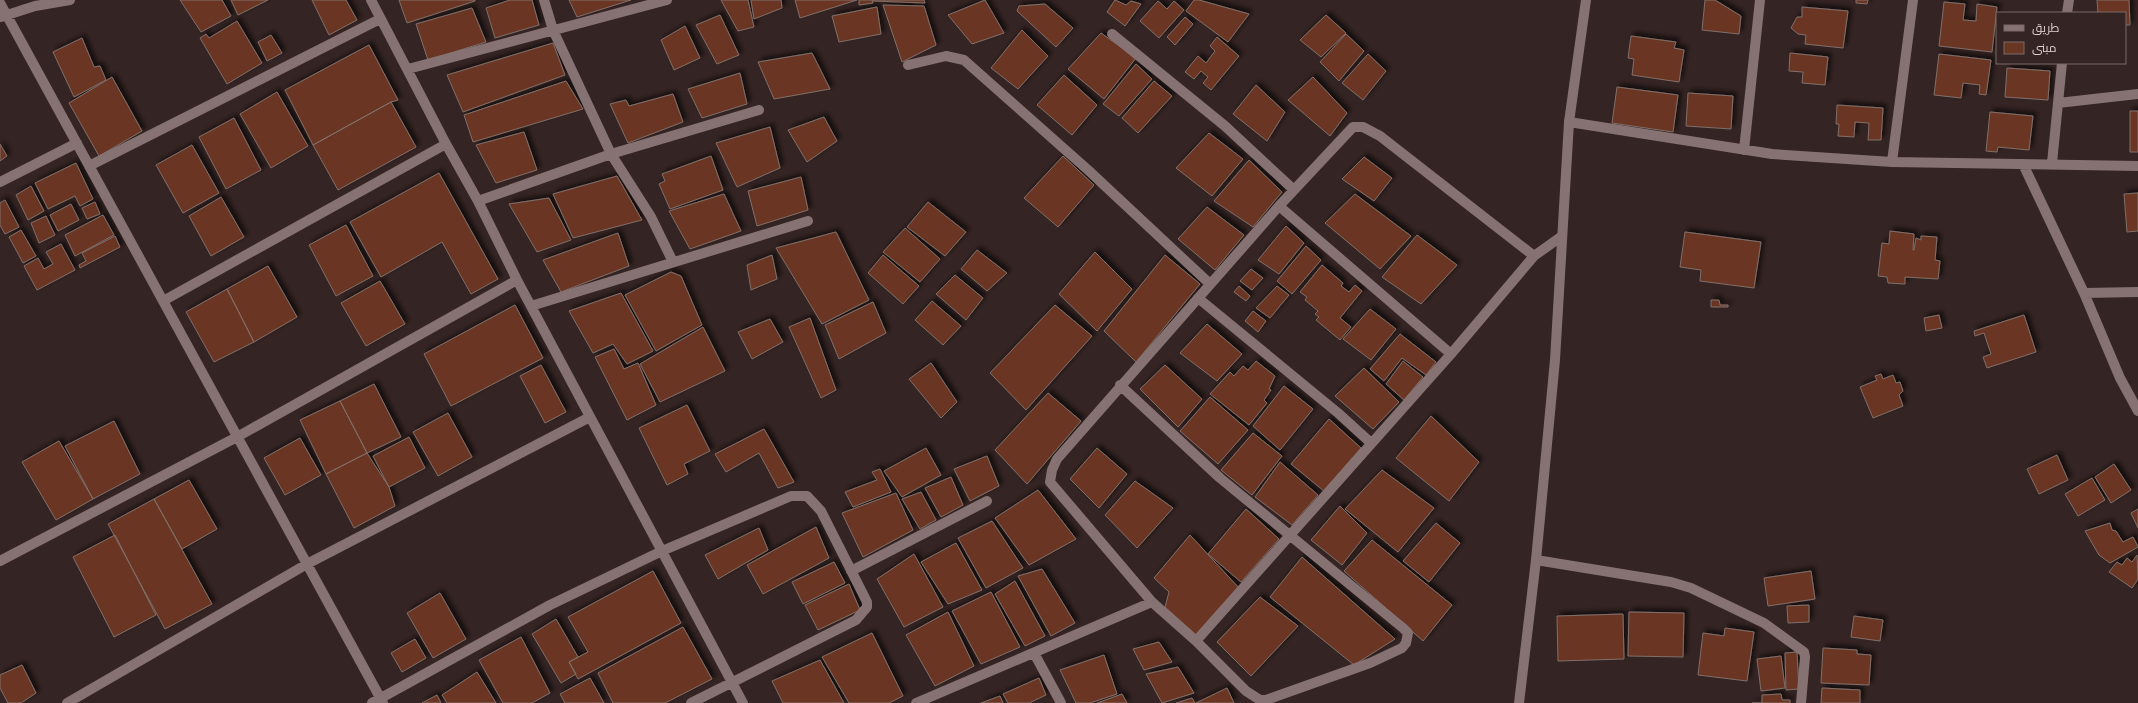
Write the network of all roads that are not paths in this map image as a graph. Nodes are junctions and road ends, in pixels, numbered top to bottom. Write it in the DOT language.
graph roads {
  1 [pos="70,0"];
  2 [pos="371,0"];
  3 [pos="544,0"];
  4 [pos="667,0"];
  5 [pos="1586,0"];
  6 [pos="1760,0"];
  7 [pos="1914,0"];
  8 [pos="2068,0"];
  9 [pos="0,3"];
  10 [pos="2067,12"];
  11 [pos="3,16"];
  12 [pos="380,19"];
  13 [pos="553,30"];
  14 [pos="1112,34"];
  15 [pos="2062,64"];
  16 [pos="908,65"];
  17 [pos="408,70"];
  18 [pos="2138,94"];
  19 [pos="2058,103"];
  20 [pos="759,110"];
  21 [pos="1569,122"];
  22 [pos="77,144"];
  23 [pos="446,144"];
  24 [pos="1744,150"];
  25 [pos="611,154"];
  26 [pos="1892,162"];
  27 [pos="2052,163"];
  28 [pos="2023,164"];
  29 [pos="89,166"];
  30 [pos="2138,166"];
  31 [pos="0,182"];
  32 [pos="1294,190"];
  33 [pos="478,201"];
  34 [pos="1279,206"];
  35 [pos="808,221"];
  36 [pos="1562,236"];
  37 [pos="1534,256"];
  38 [pos="673,262"];
  39 [pos="517,280"];
  40 [pos="1210,284"];
  41 [pos="2138,292"];
  42 [pos="2084,293"];
  43 [pos="1198,298"];
  44 [pos="163,301"];
  45 [pos="531,306"];
  46 [pos="1451,354"];
  47 [pos="1120,385"];
  48 [pos="2138,411"];
  49 [pos="590,417"];
  50 [pos="237,437"];
  51 [pos="1371,443"];
  52 [pos="987,501"];
  53 [pos="1291,534"];
  54 [pos="662,551"];
  55 [pos="1536,560"];
  56 [pos="0,561"];
  57 [pos="307,564"];
  58 [pos="851,571"];
  59 [pos="1152,602"];
  60 [pos="1196,641"];
  61 [pos="1034,653"];
  62 [pos="732,682"];
  63 [pos="934,700"];
  64 [pos="75,701"];
  65 [pos="378,702"];
  66 [pos="691,703"];
  67 [pos="743,703"];
  68 [pos="916,703"];
  69 [pos="1061,703"];
  70 [pos="1519,703"];
  71 [pos="1800,703"];
  1 -- 11 [label="street"];
  2 -- 12 [label="street"];
  3 -- 13 [label="street"];
  4 -- 13 [label="street"];
  5 -- 21 [label="street"];
  6 -- 24 [label="street"];
  7 -- 26 [label="street"];
  8 -- 10 [label="street"];
  9 -- 11 [label="street"];
  11 -- 22 [label="street"];
  12 -- 17 [label="street"];
  12 -- 29 [label="street"];
  13 -- 17 [label="street"];
  13 -- 25 [label="street"];
  14 -- 32 [label="street"];
  15 -- 19 [label="street"];
  16 -- 40 [label="street"];
  17 -- 23 [label="street"];
  18 -- 19 [label="street"];
  19 -- 27 [label="street"];
  20 -- 25 [label="street"];
  21 -- 24 [label="street"];
  21 -- 36 [label="street"];
  22 -- 29 [label="street"];
  22 -- 31 [label="street"];
  23 -- 33 [label="street"];
  23 -- 44 [label="street"];
  24 -- 26 [label="street"];
  25 -- 33 [label="street"];
  25 -- 38 [label="street"];
  26 -- 28 [label="street"];
  27 -- 28 [label="street"];
  27 -- 30 [label="street"];
  28 -- 42 [label="street"];
  29 -- 44 [label="street"];
  32 -- 34 [label="street"];
  32 -- 37 [label="street"];
  33 -- 39 [label="street"];
  34 -- 40 [label="street"];
  34 -- 46 [label="street"];
  35 -- 38 [label="street"];
  36 -- 37 [label="street"];
  36 -- 55 [label="street"];
  37 -- 46 [label="street"];
  38 -- 45 [label="street"];
  39 -- 45 [label="street"];
  39 -- 50 [label="street"];
  40 -- 43 [label="street"];
  41 -- 42 [label="street"];
  42 -- 48 [label="street"];
  43 -- 47 [label="street"];
  43 -- 51 [label="street"];
  44 -- 50 [label="street"];
  45 -- 49 [label="street"];
  46 -- 51 [label="street"];
  47 -- 53 [label="street"];
  47 -- 59 [label="street"];
  49 -- 54 [label="street"];
  49 -- 57 [label="street"];
  50 -- 56 [label="street"];
  50 -- 57 [label="street"];
  51 -- 53 [label="street"];
  52 -- 58 [label="street"];
  53 -- 60 [label="street"];
  53 -- 60 [label="street"];
  54 -- 58 [label="street"];
  54 -- 62 [label="street"];
  54 -- 65 [label="street"];
  55 -- 70 [label="street"];
  55 -- 71 [label="street"];
  57 -- 64 [label="street"];
  57 -- 65 [label="street"];
  58 -- 62 [label="street"];
  59 -- 60 [label="street"];
  59 -- 61 [label="street"];
  61 -- 63 [label="street"];
  61 -- 69 [label="street"];
  62 -- 66 [label="street"];
  62 -- 67 [label="street"];
  63 -- 68 [label="street"];
}
